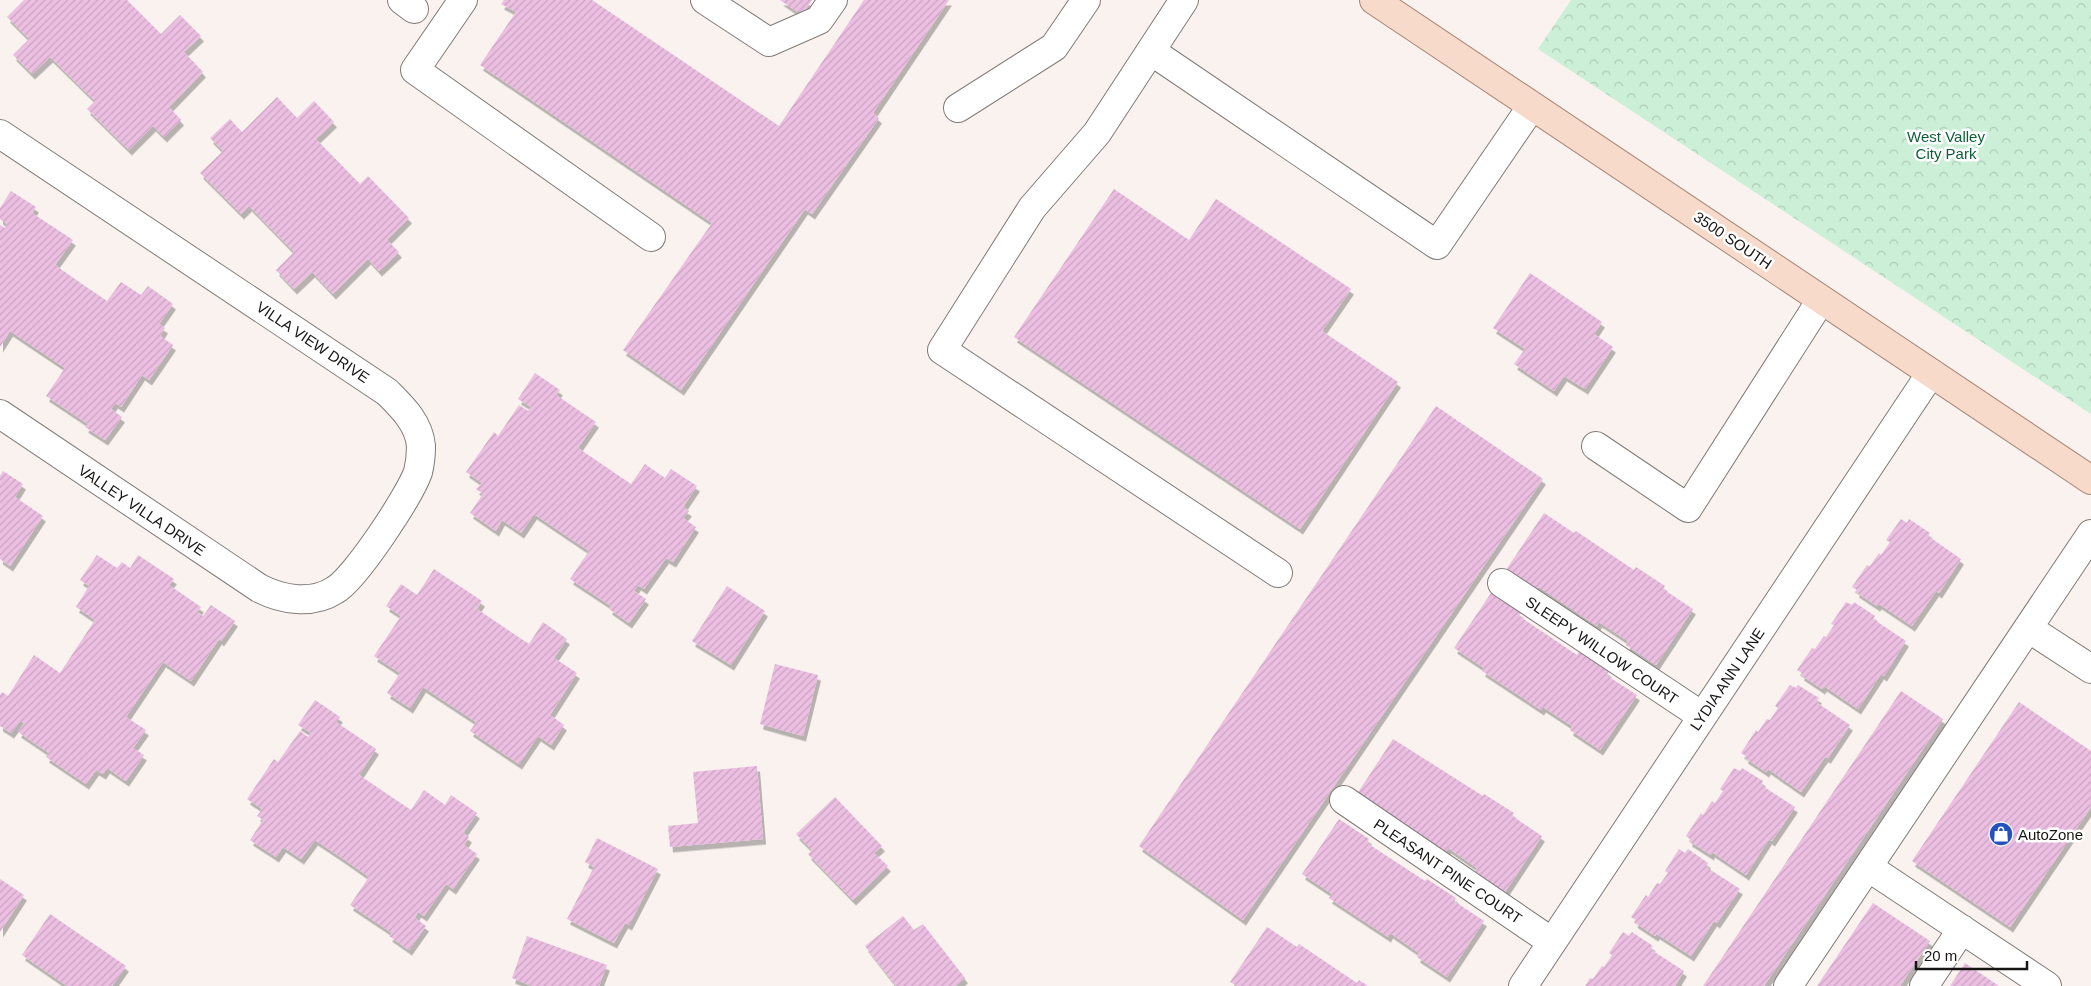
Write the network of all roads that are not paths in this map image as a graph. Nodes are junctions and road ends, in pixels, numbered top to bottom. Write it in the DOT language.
graph roads {
  1 [pos="463,0"];
  2 [pos="705,0"];
  3 [pos="833,0"];
  4 [pos="1086,0"];
  5 [pos="1184,0"];
  6 [pos="1374,0"];
  7 [pos="1151,51"];
  8 [pos="1532,106"];
  9 [pos="958,108"];
  10 [pos="0,134"];
  11 [pos="651,236"];
  12 [pos="1822,300"];
  13 [pos="1931,373"];
  14 [pos="0,414"];
  15 [pos="1596,446"];
  16 [pos="2091,480"];
  17 [pos="2091,534"];
  18 [pos="1278,573"];
  19 [pos="1502,583"];
  20 [pos="288,598"];
  21 [pos="2028,628"];
  22 [pos="2091,669"];
  23 [pos="1702,716"];
  24 [pos="1344,800"];
  25 [pos="1868,867"];
  26 [pos="1962,929"];
  27 [pos="1552,942"];
  28 [pos="1523,986"];
  29 [pos="1788,986"];
  30 [pos="1924,986"];
  31 [pos="2047,986"];
  1 -- 11 [label="street"];
  2 -- 3 [label="street"];
  4 -- 9 [label="street"];
  5 -- 7 [label="street"];
  6 -- 8 [label="main road, 3500 SOUTH"];
  7 -- 8 [label="street"];
  7 -- 18 [label="street"];
  8 -- 12 [label="main road, 3500 SOUTH"];
  10 -- 20 [label="street, VILLA VIEW DRIVE"];
  12 -- 13 [label="main road, 3500 SOUTH"];
  12 -- 15 [label="street"];
  13 -- 16 [label="main road, 3500 SOUTH"];
  13 -- 23 [label="street, LYDIA ANN LANE"];
  14 -- 20 [label="street, VALLEY VILLA DRIVE"];
  17 -- 21 [label="street"];
  19 -- 23 [label="street, SLEEPY WILLOW COURT"];
  21 -- 22 [label="street"];
  21 -- 25 [label="street"];
  23 -- 27 [label="street, LYDIA ANN LANE"];
  24 -- 27 [label="street, PLEASANT PINE COURT"];
  25 -- 26 [label="street"];
  25 -- 29 [label="street"];
  26 -- 30 [label="street"];
  26 -- 31 [label="street"];
  27 -- 28 [label="street, LYDIA ANN LANE"];
}
